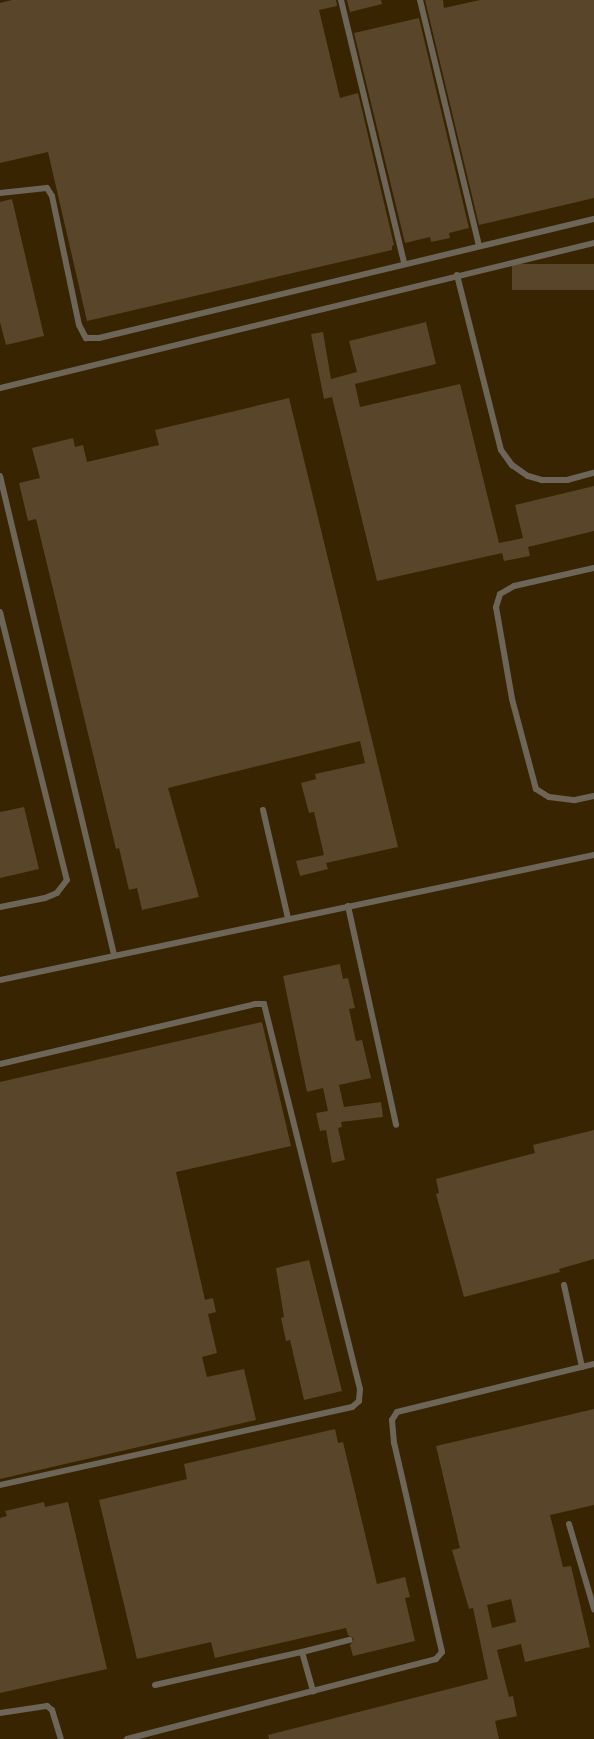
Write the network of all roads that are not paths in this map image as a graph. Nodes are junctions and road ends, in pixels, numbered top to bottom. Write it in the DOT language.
graph roads {
  1 [pos="341,0"];
  2 [pos="420,0"];
  3 [pos="0,194"];
  4 [pos="594,219"];
  5 [pos="594,243"];
  6 [pos="479,246"];
  7 [pos="404,263"];
  8 [pos="457,275"];
  9 [pos="0,388"];
  10 [pos="594,473"];
  11 [pos="0,476"];
  12 [pos="594,568"];
  13 [pos="0,612"];
  14 [pos="594,796"];
  15 [pos="262,810"];
  16 [pos="594,855"];
  17 [pos="348,906"];
  18 [pos="0,907"];
  19 [pos="288,918"];
  20 [pos="114,956"];
  21 [pos="0,980"];
  22 [pos="0,1064"];
  23 [pos="396,1125"];
  24 [pos="564,1285"];
  25 [pos="594,1364"];
  26 [pos="582,1367"];
  27 [pos="0,1485"];
  28 [pos="569,1524"];
  29 [pos="594,1609"];
  30 [pos="350,1640"];
  31 [pos="302,1652"];
  32 [pos="155,1685"];
  33 [pos="313,1691"];
  34 [pos="0,1713"];
  35 [pos="61,1739"];
  36 [pos="127,1739"];
  1 -- 7 [label="lane"];
  2 -- 6 [label="lane"];
  3 -- 7 [label="lane"];
  4 -- 6 [label="lane"];
  5 -- 8 [label="lane"];
  6 -- 7 [label="lane"];
  8 -- 9 [label="lane"];
  8 -- 10 [label="lane"];
  11 -- 20 [label="lane"];
  12 -- 14 [label="lane"];
  13 -- 18 [label="lane"];
  15 -- 19 [label="lane"];
  16 -- 17 [label="lane"];
  17 -- 19 [label="lane"];
  17 -- 23 [label="lane"];
  19 -- 20 [label="lane"];
  20 -- 21 [label="lane"];
  22 -- 27 [label="lane"];
  24 -- 26 [label="lane"];
  25 -- 26 [label="lane"];
  26 -- 33 [label="lane"];
  28 -- 29 [label="lane"];
  30 -- 31 [label="lane"];
  31 -- 32 [label="lane"];
  31 -- 33 [label="lane"];
  33 -- 36 [label="lane"];
  34 -- 35 [label="lane"];
}
